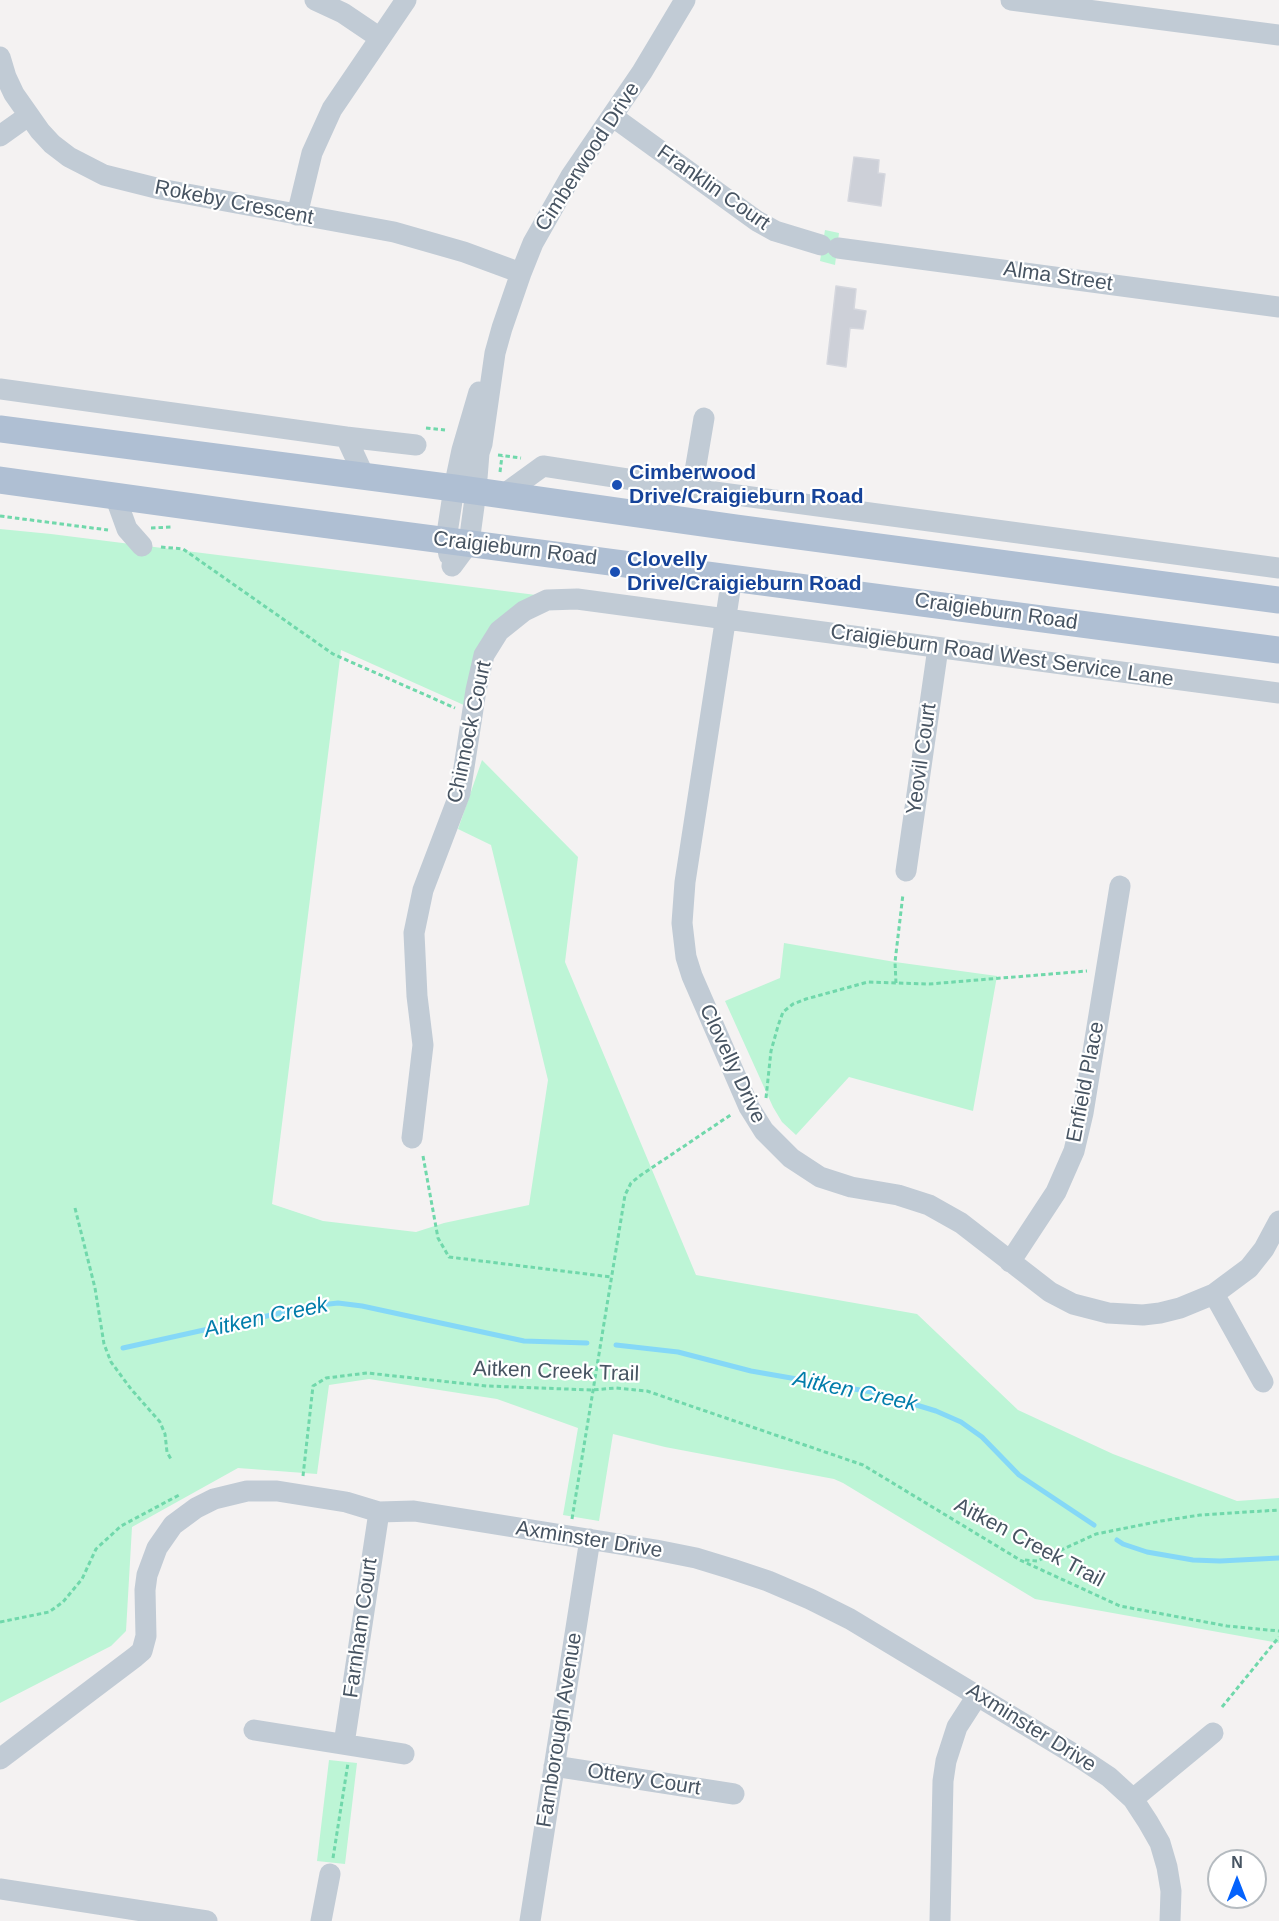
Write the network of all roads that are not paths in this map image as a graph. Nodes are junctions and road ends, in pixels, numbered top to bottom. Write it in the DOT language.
graph roads {
  1 [pos="315,0"];
  2 [pos="406,0"];
  3 [pos="1011,0"];
  4 [pos="685,1"];
  5 [pos="1279,35"];
  6 [pos="380,38"];
  7 [pos="0,57"];
  8 [pos="28,116"];
  9 [pos="612,116"];
  10 [pos="0,136"];
  11 [pos="297,215"];
  12 [pos="829,247"];
  13 [pos="521,273"];
  14 [pos="1279,307"];
  15 [pos="0,388"];
  16 [pos="704,418"];
  17 [pos="0,429"];
  18 [pos="346,437"];
  19 [pos="416,445"];
  20 [pos="364,476"];
  21 [pos="0,480"];
  22 [pos="465,489"];
  23 [pos="692,489"];
  24 [pos="503,495"];
  25 [pos="115,496"];
  26 [pos="1004,531"];
  27 [pos="457,541"];
  28 [pos="142,546"];
  29 [pos="1039,568"];
  30 [pos="1279,568"];
  31 [pos="732,577"];
  32 [pos="1279,600"];
  33 [pos="726,619"];
  34 [pos="938,648"];
  35 [pos="1279,650"];
  36 [pos="1279,693"];
  37 [pos="906,871"];
  38 [pos="1120,886"];
  39 [pos="412,1138"];
  40 [pos="1279,1221"];
  41 [pos="1010,1262"];
  42 [pos="1214,1294"];
  43 [pos="1263,1382"];
  44 [pos="379,1512"];
  45 [pos="580,1538"];
  46 [pos="977,1696"];
  47 [pos="254,1730"];
  48 [pos="1213,1733"];
  49 [pos="356,1746"];
  50 [pos="404,1754"];
  51 [pos="0,1759"];
  52 [pos="554,1766"];
  53 [pos="734,1794"];
  54 [pos="1133,1799"];
  55 [pos="330,1874"];
  56 [pos="0,1889"];
  57 [pos="322,1916"];
  58 [pos="207,1921"];
  59 [pos="530,1921"];
  60 [pos="940,1921"];
  61 [pos="1170,1921"];
  1 -- 6 [label="street"];
  2 -- 6 [label="street"];
  3 -- 5 [label="street"];
  4 -- 9 [label="street, Cimberwood Drive"];
  6 -- 11 [label="street"];
  7 -- 8 [label="street, Rokeby Crescent"];
  8 -- 10 [label="street"];
  8 -- 11 [label="street, Rokeby Crescent"];
  9 -- 12 [label="street, Franklin Court"];
  9 -- 13 [label="street, Cimberwood Drive"];
  11 -- 13 [label="street, Rokeby Crescent"];
  12 -- 14 [label="street, Alma Street"];
  13 -- 22 [label="street, Cimberwood Drive"];
  15 -- 18 [label="street"];
  16 -- 23 [label="street"];
  17 -- 20 [label="main road"];
  18 -- 19 [label="street"];
  18 -- 20 [label="street"];
  20 -- 22 [label="main road"];
  21 -- 25 [label="main road, Craigieburn Road"];
  22 -- 24 [label="main road"];
  22 -- 27 [label="street, Cimberwood Drive"];
  23 -- 24 [label="street"];
  23 -- 26 [label="street"];
  24 -- 29 [label="main road"];
  25 -- 27 [label="main road, Craigieburn Road"];
  25 -- 28 [label="street"];
  26 -- 29 [label="street"];
  26 -- 30 [label="street"];
  27 -- 31 [label="main road, Craigieburn Road"];
  29 -- 32 [label="main road"];
  31 -- 33 [label="street, Clovelly Drive"];
  31 -- 35 [label="main road, Craigieburn Road"];
  33 -- 34 [label="street, Craigieburn Road West Service Lane"];
  33 -- 39 [label="street, Chinnock Court"];
  33 -- 41 [label="street, Clovelly Drive"];
  34 -- 36 [label="street, Craigieburn Road West Service Lane"];
  34 -- 37 [label="street, Yeovil Court"];
  38 -- 41 [label="street, Enfield Place"];
  40 -- 42 [label="street, Clovelly Drive"];
  41 -- 42 [label="street, Clovelly Drive"];
  42 -- 43 [label="street"];
  44 -- 45 [label="street, Axminster Drive"];
  44 -- 49 [label="street, Farnham Court"];
  44 -- 51 [label="street, Axminster Drive"];
  45 -- 46 [label="street, Axminster Drive"];
  45 -- 52 [label="street, Farnborough Avenue"];
  46 -- 54 [label="street, Axminster Drive"];
  46 -- 60 [label="street"];
  47 -- 49 [label="street"];
  48 -- 54 [label="street"];
  49 -- 50 [label="street"];
  52 -- 53 [label="street, Ottery Court"];
  52 -- 59 [label="street, Farnborough Avenue"];
  54 -- 61 [label="street, Axminster Drive"];
  55 -- 57 [label="street"];
  56 -- 58 [label="street"];
}
